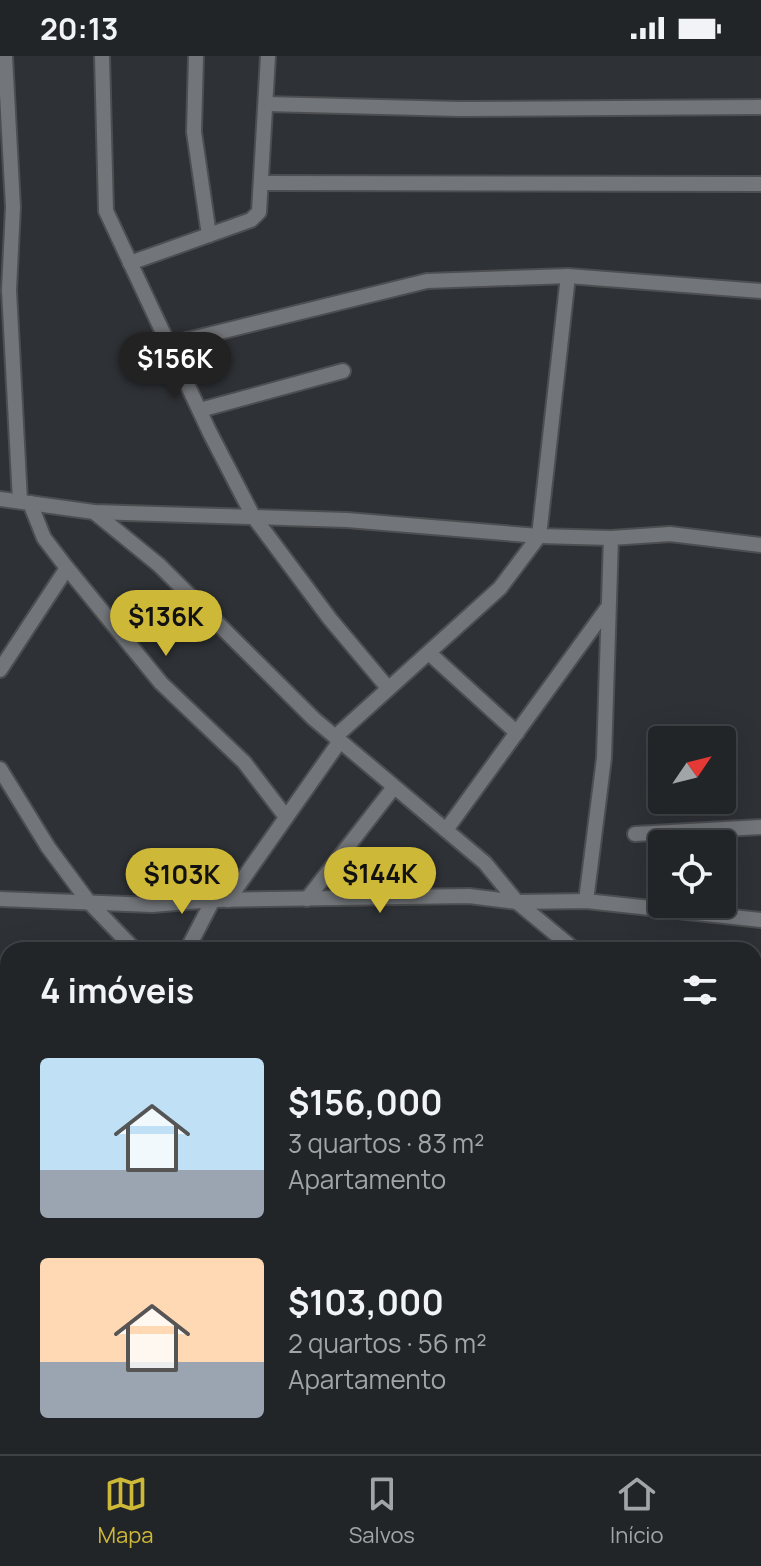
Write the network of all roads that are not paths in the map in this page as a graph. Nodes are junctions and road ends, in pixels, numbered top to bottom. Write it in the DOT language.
graph roads {
  1 [pos="5,56"];
  2 [pos="102,56"];
  3 [pos="196,56"];
  4 [pos="268,56"];
  5 [pos="266,104"];
  6 [pos="761,107"];
  7 [pos="262,183"];
  8 [pos="761,184"];
  9 [pos="209,235"];
  10 [pos="130,263"];
  11 [pos="568,276"];
  12 [pos="761,291"];
  13 [pos="171,344"];
  14 [pos="343,371"];
  15 [pos="200,410"];
  16 [pos="12,503"];
  17 [pos="94,512"];
  18 [pos="253,516"];
  19 [pos="539,536"];
  20 [pos="611,538"];
  21 [pos="761,538"];
  22 [pos="761,545"];
  23 [pos="67,568"];
  24 [pos="609,606"];
  25 [pos="429,653"];
  26 [pos="0,670"];
  27 [pos="388,688"];
  28 [pos="517,733"];
  29 [pos="338,739"];
  30 [pos="0,769"];
  31 [pos="394,787"];
  32 [pos="286,817"];
  33 [pos="761,827"];
  34 [pos="446,830"];
  35 [pos="635,834"];
  36 [pos="0,899"];
  37 [pos="307,899"];
  38 [pos="221,900"];
  39 [pos="88,901"];
  40 [pos="586,901"];
  41 [pos="517,902"];
  42 [pos="761,920"];
  43 [pos="127,942"];
  44 [pos="192,942"];
  45 [pos="565,942"];
  1 -- 16 [label="street"];
  2 -- 10 [label="street"];
  3 -- 9 [label="street"];
  4 -- 5 [label="street"];
  5 -- 6 [label="street"];
  5 -- 7 [label="street"];
  7 -- 8 [label="street"];
  7 -- 9 [label="street"];
  9 -- 10 [label="street"];
  10 -- 13 [label="street"];
  11 -- 12 [label="street"];
  11 -- 13 [label="street"];
  11 -- 19 [label="street"];
  13 -- 15 [label="street"];
  14 -- 15 [label="street"];
  15 -- 18 [label="street"];
  16 -- 17 [label="street"];
  16 -- 23 [label="street"];
  17 -- 18 [label="street"];
  17 -- 29 [label="street"];
  18 -- 19 [label="street"];
  18 -- 27 [label="street"];
  19 -- 20 [label="street"];
  19 -- 25 [label="street"];
  20 -- 22 [label="street"];
  20 -- 24 [label="street"];
  21 -- 22 [label="street"];
  23 -- 26 [label="street"];
  23 -- 32 [label="street"];
  24 -- 28 [label="street"];
  24 -- 40 [label="street"];
  25 -- 27 [label="street"];
  25 -- 28 [label="street"];
  27 -- 29 [label="street"];
  28 -- 34 [label="street"];
  29 -- 31 [label="street"];
  29 -- 32 [label="street"];
  30 -- 39 [label="street"];
  31 -- 34 [label="street"];
  31 -- 37 [label="street"];
  32 -- 38 [label="street"];
  33 -- 35 [label="street"];
  34 -- 41 [label="street"];
  36 -- 39 [label="street"];
  37 -- 38 [label="street"];
  37 -- 41 [label="street"];
  38 -- 39 [label="street"];
  38 -- 44 [label="street"];
  39 -- 43 [label="street"];
  40 -- 41 [label="street"];
  40 -- 42 [label="street"];
  41 -- 45 [label="street"];
}
